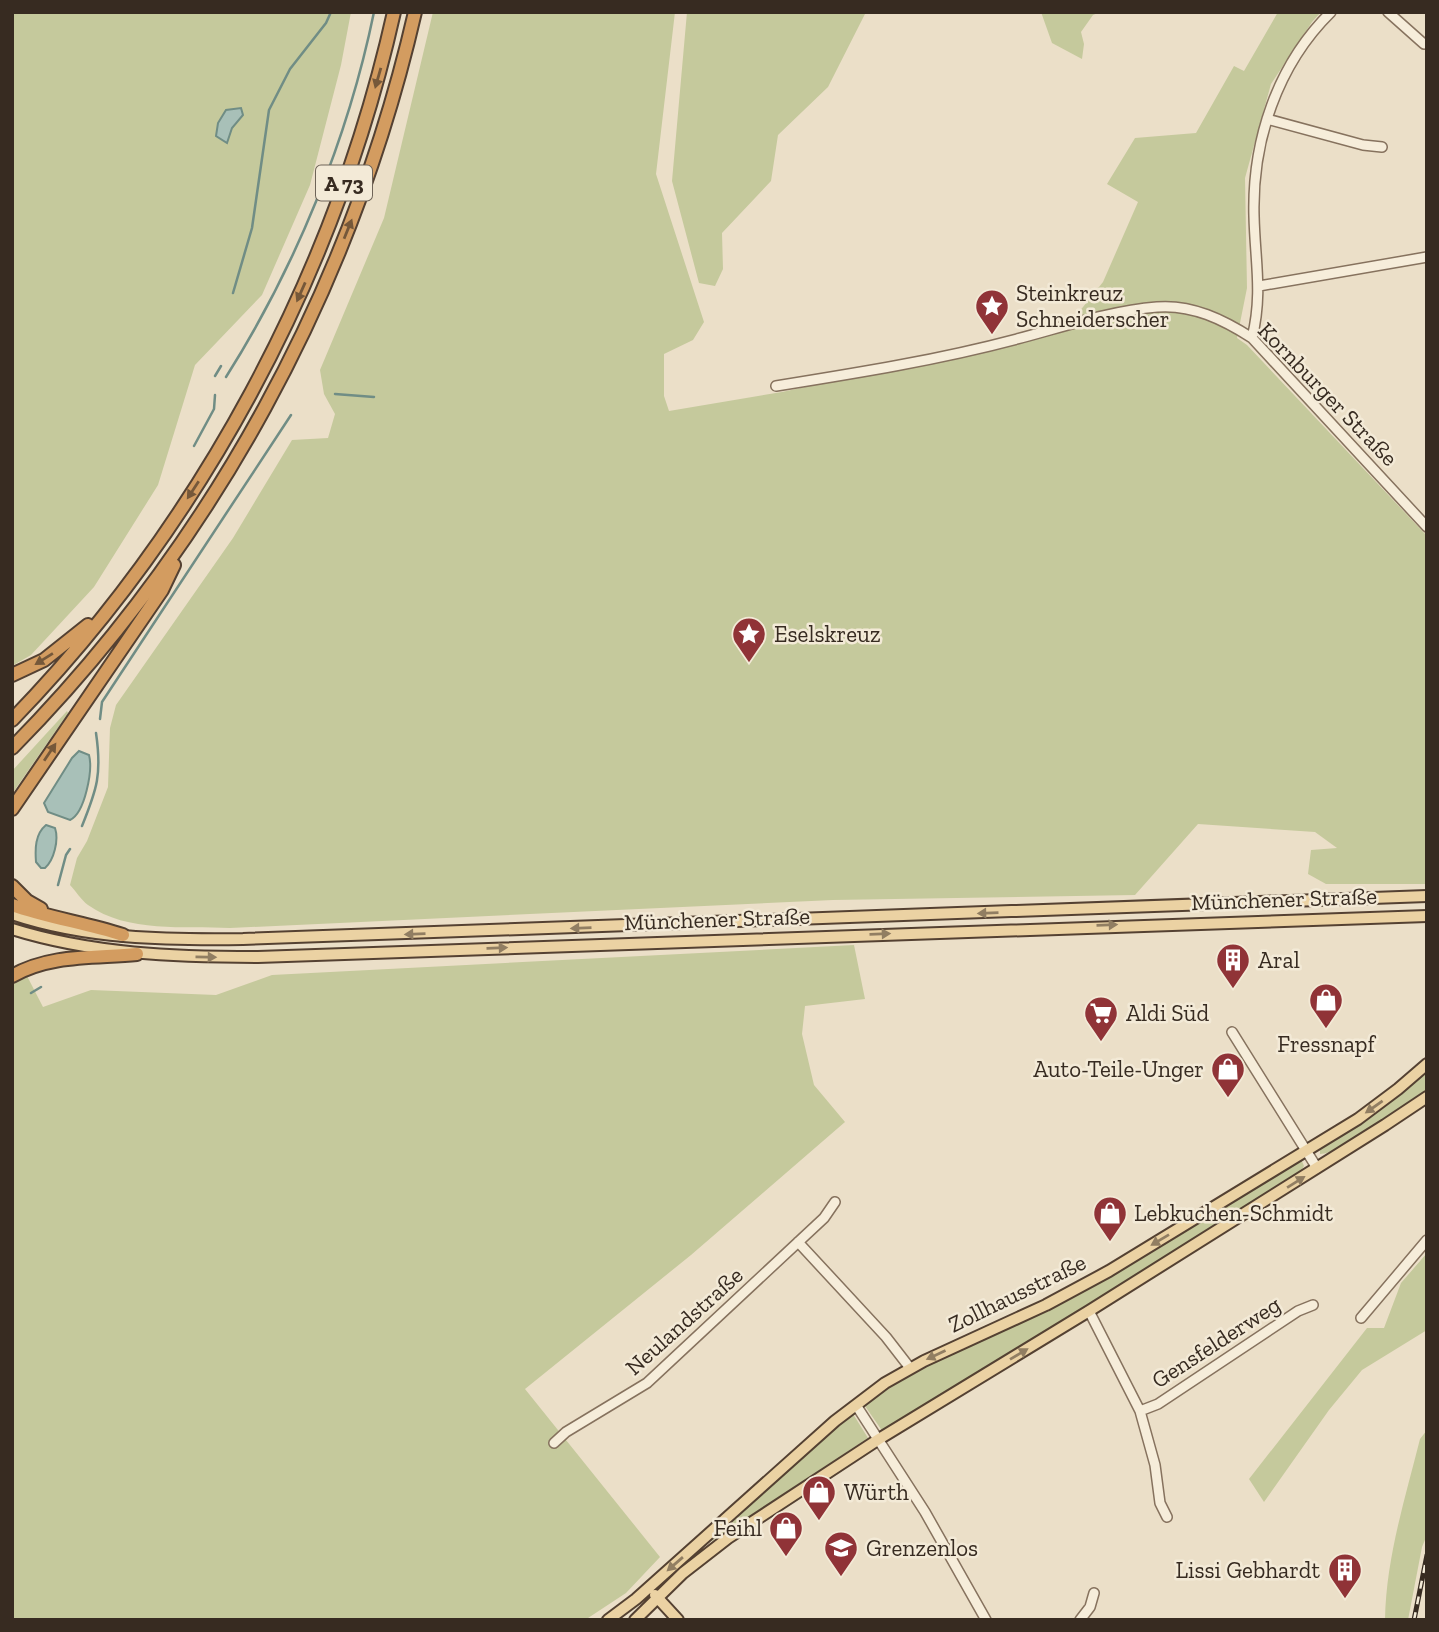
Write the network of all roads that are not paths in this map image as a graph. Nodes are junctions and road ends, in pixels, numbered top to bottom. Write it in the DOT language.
graph roads {
  1 [pos="394,12"];
  2 [pos="415,12"];
  3 [pos="1331,12"];
  4 [pos="1388,12"];
  5 [pos="1424,44"];
  6 [pos="1267,119"];
  7 [pos="1382,146"];
  8 [pos="1427,257"];
  9 [pos="1259,286"];
  10 [pos="1252,338"];
  11 [pos="776,386"];
  12 [pos="194,526"];
  13 [pos="1427,527"];
  14 [pos="110,607"];
  15 [pos="12,675"];
  16 [pos="12,720"];
  17 [pos="12,748"];
  18 [pos="12,809"];
  19 [pos="12,886"];
  20 [pos="1427,896"];
  21 [pos="12,905"];
  22 [pos="12,914"];
  23 [pos="42,916"];
  24 [pos="1427,916"];
  25 [pos="12,929"];
  26 [pos="123,935"];
  27 [pos="137,954"];
  28 [pos="12,976"];
  29 [pos="1232,1032"];
  30 [pos="1427,1064"];
  31 [pos="1427,1097"];
  32 [pos="1306,1151"];
  33 [pos="1317,1168"];
  34 [pos="835,1202"];
  35 [pos="1427,1240"];
  36 [pos="798,1242"];
  37 [pos="1313,1305"];
  38 [pos="1089,1311"];
  39 [pos="1361,1318"];
  40 [pos="910,1368"];
  41 [pos="856,1405"];
  42 [pos="1140,1411"];
  43 [pos="879,1439"];
  44 [pos="554,1443"];
  45 [pos="1167,1517"];
  46 [pos="702,1540"];
  47 [pos="710,1550"];
  48 [pos="648,1588"];
  49 [pos="1094,1593"];
  50 [pos="658,1598"];
  51 [pos="608,1620"];
  52 [pos="635,1620"];
  53 [pos="678,1620"];
  54 [pos="986,1620"];
  55 [pos="1080,1620"];
  1 -- 14 [label="highway, A 73, one-way"];
  12 -- 2 [label="highway, A 73, one-way"];
  3 -- 6 [label="street"];
  4 -- 5 [label="street"];
  6 -- 7 [label="street"];
  6 -- 9 [label="street"];
  8 -- 9 [label="street"];
  9 -- 10 [label="street"];
  10 -- 11 [label="street, Kornburger Straße"];
  10 -- 13 [label="street, Kornburger Straße"];
  12 -- 17 [label="highway, A 73"];
  18 -- 12 [label="highway, one-way"];
  14 -- 15 [label="highway, one-way"];
  14 -- 16 [label="highway, A 73"];
  19 -- 23 [label="highway"];
  20 -- 26 [label="main road, Münchener Straße, one-way"];
  21 -- 23 [label="highway"];
  22 -- 23 [label="main road"];
  23 -- 26 [label="highway"];
  27 -- 24 [label="main road, Münchener Straße, one-way"];
  25 -- 27 [label="main road, Münchener Straße"];
  27 -- 28 [label="highway"];
  29 -- 32 [label="street"];
  30 -- 32 [label="main road, Zollhausstraße, one-way"];
  31 -- 33 [label="main road, Zollhausstraße"];
  32 -- 33 [label="street"];
  32 -- 40 [label="main road, Zollhausstraße, one-way"];
  38 -- 33 [label="main road, Zollhausstraße, one-way"];
  34 -- 36 [label="street, Neulandstraße"];
  35 -- 39 [label="street"];
  36 -- 40 [label="street"];
  36 -- 44 [label="street, Neulandstraße"];
  37 -- 42 [label="street, Gensfelderweg"];
  38 -- 42 [label="street"];
  43 -- 38 [label="main road, Zollhausstraße, one-way"];
  40 -- 41 [label="main road, Zollhausstraße"];
  41 -- 43 [label="street"];
  41 -- 46 [label="main road, Zollhausstraße"];
  42 -- 45 [label="street"];
  43 -- 47 [label="main road, Zollhausstraße"];
  43 -- 54 [label="street"];
  46 -- 47 [label="main road"];
  46 -- 48 [label="main road, Zollhausstraße, one-way"];
  47 -- 50 [label="main road, Zollhausstraße"];
  48 -- 50 [label="main road"];
  48 -- 51 [label="main road, Zollhausstraße"];
  49 -- 55 [label="street"];
  50 -- 52 [label="main road, Zollhausstraße"];
  50 -- 53 [label="main road"];
}
